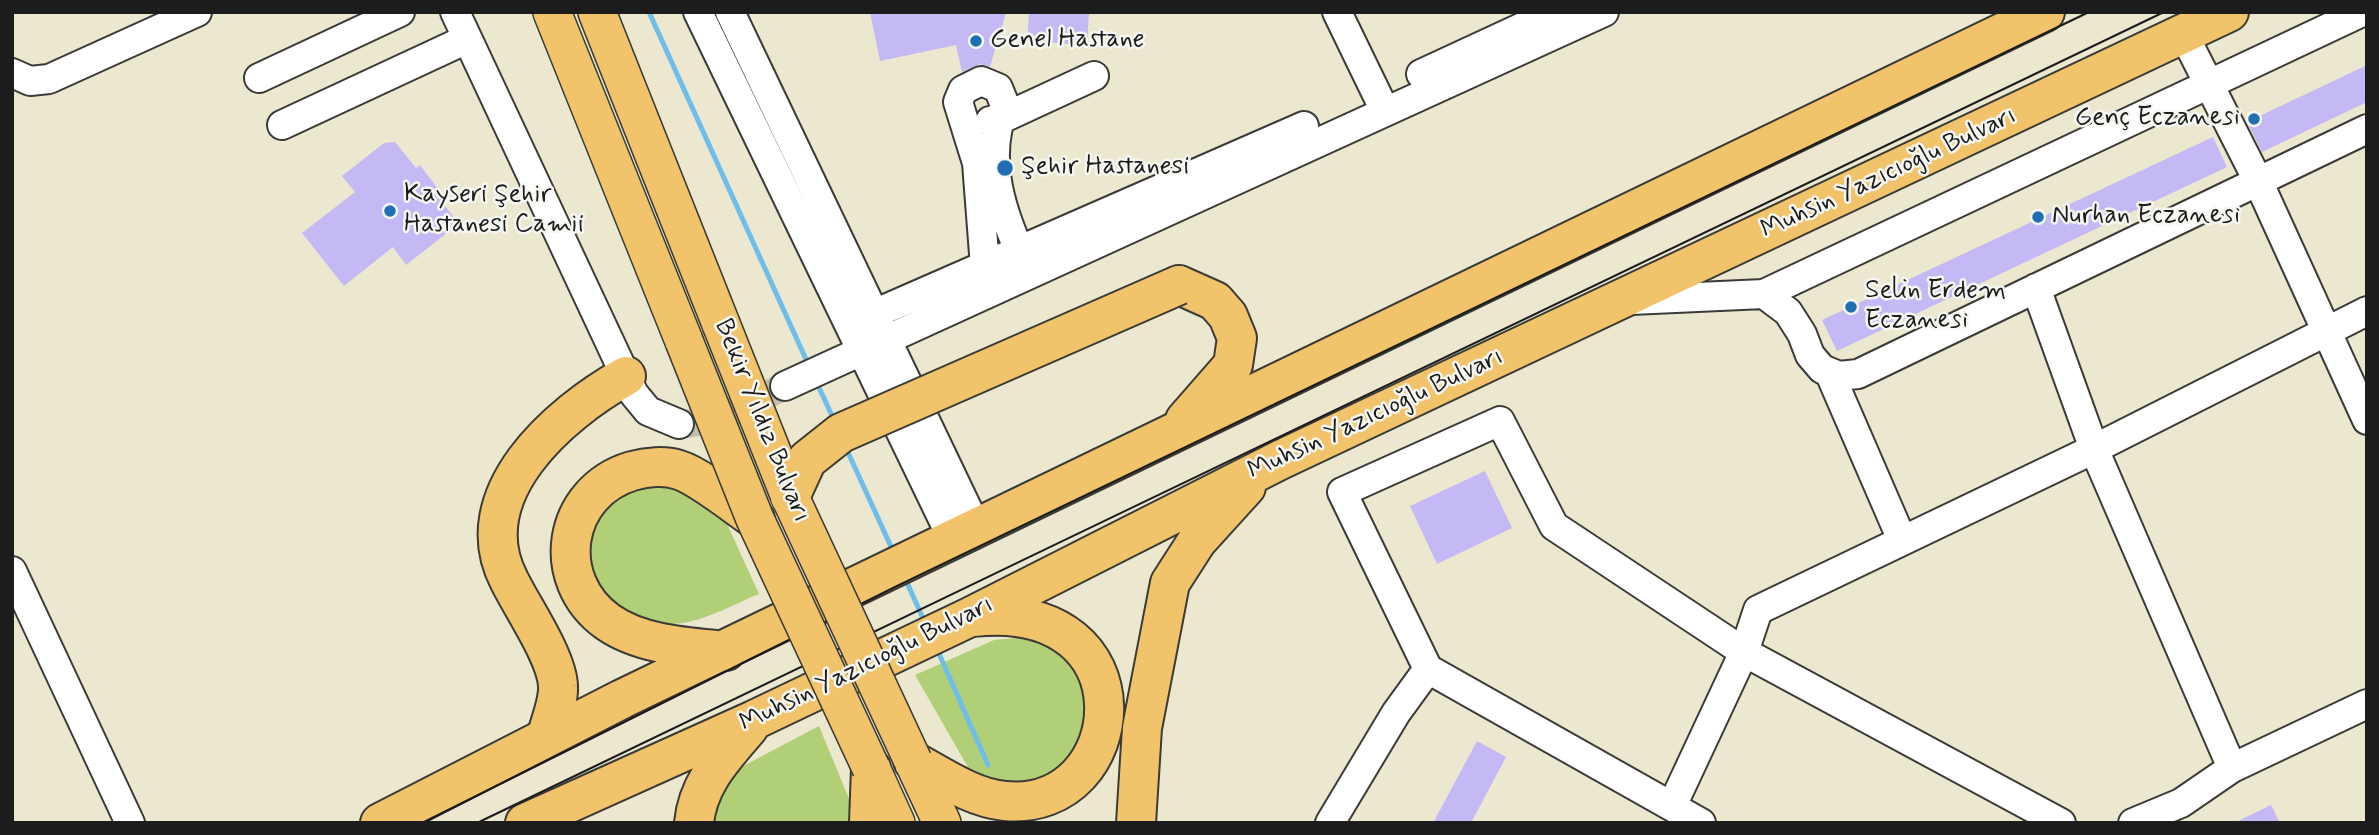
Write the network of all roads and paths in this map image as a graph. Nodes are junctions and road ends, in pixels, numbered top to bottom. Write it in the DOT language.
graph roads {
  1 [pos="197,12"];
  2 [pos="400,12"];
  3 [pos="455,12"];
  4 [pos="552,12"];
  5 [pos="597,12"];
  6 [pos="698,12"];
  7 [pos="730,12"];
  8 [pos="1337,12"];
  9 [pos="1555,12"];
  10 [pos="1604,12"];
  11 [pos="2045,12"];
  12 [pos="2229,12"];
  13 [pos="2362,12"];
  14 [pos="157,22"];
  15 [pos="2179,24"];
  16 [pos="467,39"];
  17 [pos="12,73"];
  18 [pos="1094,76"];
  19 [pos="259,78"];
  20 [pos="2209,84"];
  21 [pos="1379,103"];
  22 [pos="999,120"];
  23 [pos="282,125"];
  24 [pos="966,125"];
  25 [pos="2367,129"];
  26 [pos="2258,181"];
  27 [pos="1020,252"];
  28 [pos="985,267"];
  29 [pos="2036,288"];
  30 [pos="1764,294"];
  31 [pos="1618,300"];
  32 [pos="2367,311"];
  33 [pos="2326,330"];
  34 [pos="868,332"];
  35 [pos="1830,374"];
  36 [pos="625,376"];
  37 [pos="804,378"];
  38 [pos="2367,421"];
  39 [pos="680,424"];
  40 [pos="1173,433"];
  41 [pos="2094,449"];
  42 [pos="1280,460"];
  43 [pos="790,497"];
  44 [pos="755,519"];
  45 [pos="1902,540"];
  46 [pos="952,541"];
  47 [pos="12,571"];
  48 [pos="968,618"];
  49 [pos="544,645"];
  50 [pos="726,652"];
  51 [pos="1744,652"];
  52 [pos="1428,669"];
  53 [pos="622,699"];
  54 [pos="2367,704"];
  55 [pos="754,720"];
  56 [pos="546,738"];
  57 [pos="913,761"];
  58 [pos="871,768"];
  59 [pos="2232,768"];
  60 [pos="1672,806"];
  61 [pos="130,823"];
  62 [pos="380,823"];
  63 [pos="525,823"];
  64 [pos="694,823"];
  65 [pos="869,823"];
  66 [pos="896,823"];
  67 [pos="942,823"];
  68 [pos="1136,823"];
  69 [pos="1330,823"];
  70 [pos="1702,823"];
  71 [pos="2061,823"];
  72 [pos="2133,823"];
  1 -- 14 [label="street"];
  2 -- 19 [label="street"];
  3 -- 16 [label="street"];
  4 -- 44 [label="main road, Bekir Yıldız Bulvarı, bridge"];
  5 -- 43 [label="main road, Bekir Yıldız Bulvarı, bridge"];
  6 -- 34 [label="street"];
  7 -- 34 [label="street"];
  8 -- 21 [label="street"];
  9 -- 21 [label="street"];
  10 -- 21 [label="street"];
  11 -- 40 [label="highway"];
  12 -- 15 [label="highway, Muhsin Yazıcıoğlu Bulvarı"];
  13 -- 20 [label="street"];
  14 -- 17 [label="street"];
  15 -- 20 [label="street"];
  15 -- 31 [label="highway, Muhsin Yazıcıoğlu Bulvarı"];
  16 -- 23 [label="street"];
  16 -- 36 [label="street"];
  18 -- 22 [label="street"];
  20 -- 26 [label="street"];
  20 -- 30 [label="street"];
  21 -- 27 [label="street"];
  21 -- 34 [label="street"];
  22 -- 24 [label="street"];
  22 -- 24 [label="street"];
  22 -- 27 [label="street"];
  24 -- 28 [label="street"];
  25 -- 26 [label="street"];
  26 -- 29 [label="street"];
  26 -- 33 [label="street"];
  27 -- 28 [label="street"];
  28 -- 34 [label="street"];
  29 -- 35 [label="street"];
  29 -- 41 [label="street"];
  30 -- 31 [label="street"];
  30 -- 35 [label="street"];
  31 -- 42 [label="highway, Muhsin Yazıcıoğlu Bulvarı"];
  32 -- 33 [label="street"];
  33 -- 38 [label="street"];
  33 -- 41 [label="street"];
  34 -- 37 [label="street"];
  34 -- 46 [label="street"];
  35 -- 45 [label="street"];
  36 -- 39 [label="street"];
  36 -- 49 [label="highway"];
  40 -- 43 [label="highway, bridge"];
  40 -- 46 [label="highway"];
  41 -- 45 [label="street"];
  41 -- 59 [label="street"];
  42 -- 48 [label="highway, Muhsin Yazıcıoğlu Bulvarı"];
  42 -- 68 [label="highway"];
  43 -- 57 [label="main road, Bekir Yıldız Bulvarı, bridge"];
  44 -- 50 [label="highway"];
  44 -- 58 [label="main road, Bekir Yıldız Bulvarı, bridge"];
  45 -- 51 [label="street"];
  46 -- 50 [label="highway, bridge"];
  47 -- 61 [label="street"];
  48 -- 55 [label="highway, Muhsin Yazıcıoğlu Bulvarı, bridge"];
  48 -- 57 [label="highway"];
  49 -- 53 [label="highway"];
  49 -- 56 [label="highway"];
  50 -- 53 [label="highway"];
  51 -- 52 [label="street"];
  51 -- 60 [label="street"];
  51 -- 71 [label="street"];
  52 -- 60 [label="street"];
  52 -- 69 [label="street"];
  53 -- 56 [label="highway"];
  54 -- 59 [label="street"];
  55 -- 63 [label="highway, Muhsin Yazıcıoğlu Bulvarı"];
  55 -- 64 [label="highway"];
  56 -- 62 [label="highway"];
  57 -- 67 [label="main road, Bekir Yıldız Bulvarı"];
  58 -- 65 [label="highway"];
  58 -- 66 [label="main road, Bekir Yıldız Bulvarı"];
  59 -- 72 [label="street"];
  60 -- 70 [label="street"];
}
